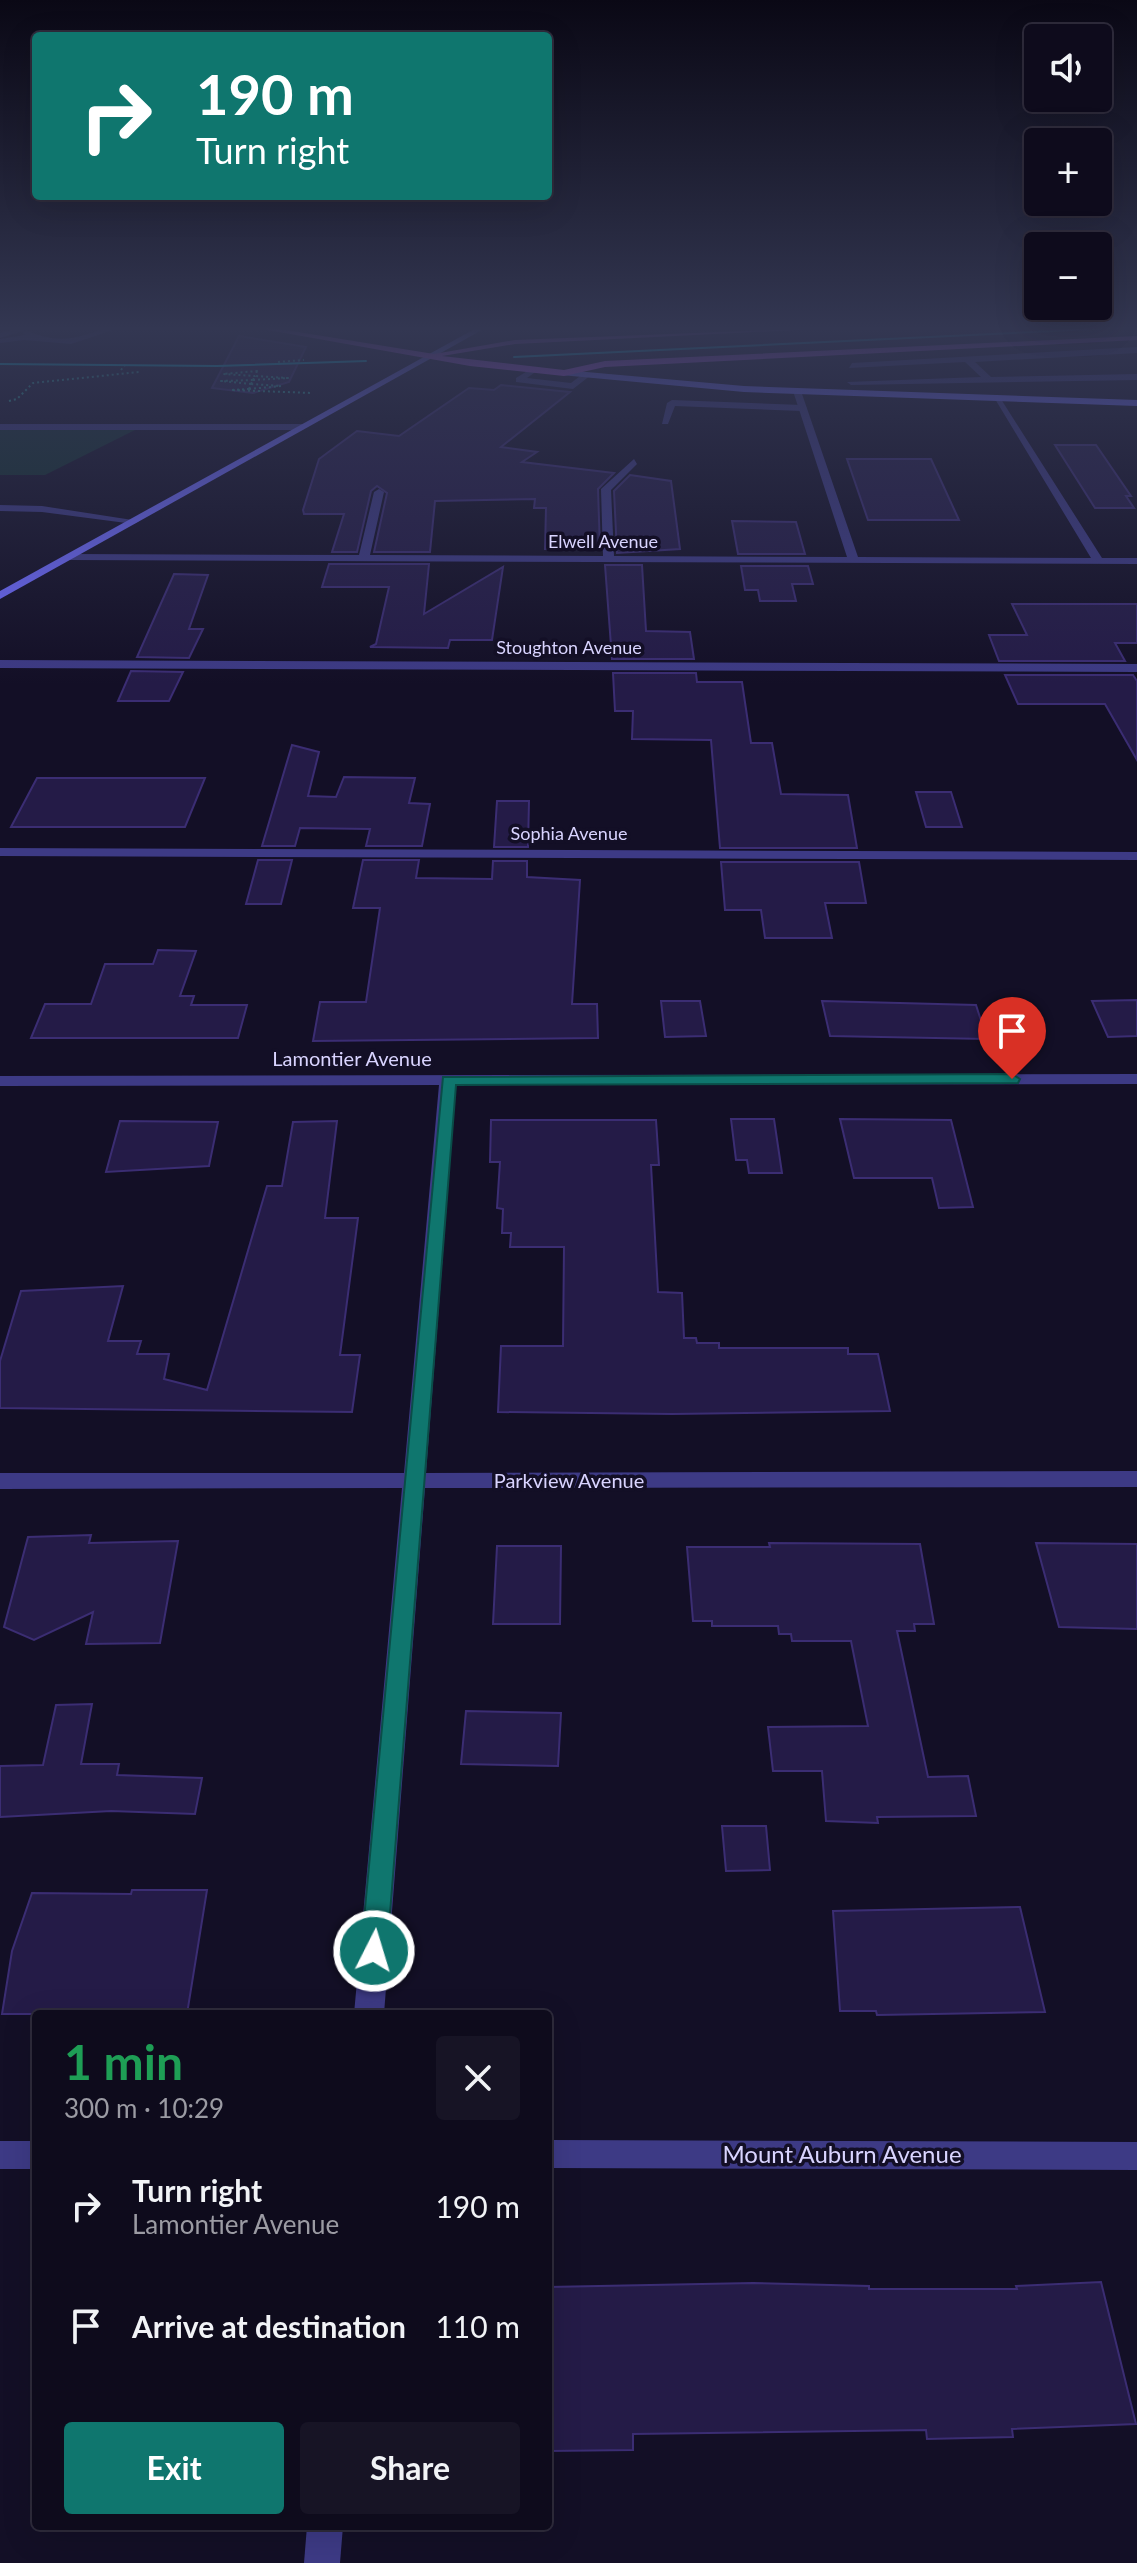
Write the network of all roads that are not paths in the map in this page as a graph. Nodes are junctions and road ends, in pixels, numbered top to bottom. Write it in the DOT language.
graph roads {
  1 [pos="269,446"];
  2 [pos="815,446"];
  3 [pos="1028,446"];
  4 [pos="634,462"];
  5 [pos="379,492"];
  6 [pos="0,508"];
  7 [pos="134,521"];
  8 [pos="69,557"];
  9 [pos="364,559"];
  10 [pos="609,560"];
  11 [pos="854,561"];
  12 [pos="1099,561"];
  13 [pos="1137,561"];
  14 [pos="0,596"];
  15 [pos="0,664"];
  16 [pos="1137,668"];
  17 [pos="0,852"];
  18 [pos="1137,856"];
  19 [pos="1137,1079"];
  20 [pos="448,1080"];
  21 [pos="0,1081"];
  22 [pos="1137,1479"];
  23 [pos="0,1481"];
  24 [pos="414,1481"];
  25 [pos="369,2010"];
  26 [pos="552,2154"];
  27 [pos="0,2155"];
  28 [pos="32,2155"];
  29 [pos="1137,2156"];
  30 [pos="325,2530"];
  31 [pos="322,2563"];
  1 -- 7 [label="main road"];
  2 -- 11 [label="street"];
  3 -- 12 [label="street"];
  4 -- 10 [label="street"];
  5 -- 9 [label="street"];
  6 -- 7 [label="street"];
  7 -- 8 [label="main road"];
  8 -- 9 [label="street, Elwell Avenue"];
  8 -- 14 [label="main road"];
  9 -- 10 [label="street, Elwell Avenue"];
  10 -- 11 [label="street, Elwell Avenue"];
  11 -- 12 [label="street, Elwell Avenue"];
  12 -- 13 [label="street, Elwell Avenue"];
  15 -- 16 [label="street, Stoughton Avenue"];
  17 -- 18 [label="street, Sophia Avenue"];
  19 -- 20 [label="street, Lamontier Avenue"];
  20 -- 21 [label="street, Lamontier Avenue"];
  20 -- 24 [label="street"];
  22 -- 24 [label="street, Parkview Avenue"];
  23 -- 24 [label="street, Parkview Avenue"];
  24 -- 25 [label="street"];
  26 -- 29 [label="street, Mount Auburn Avenue"];
  27 -- 28 [label="street"];
  30 -- 31 [label="street"];
}
